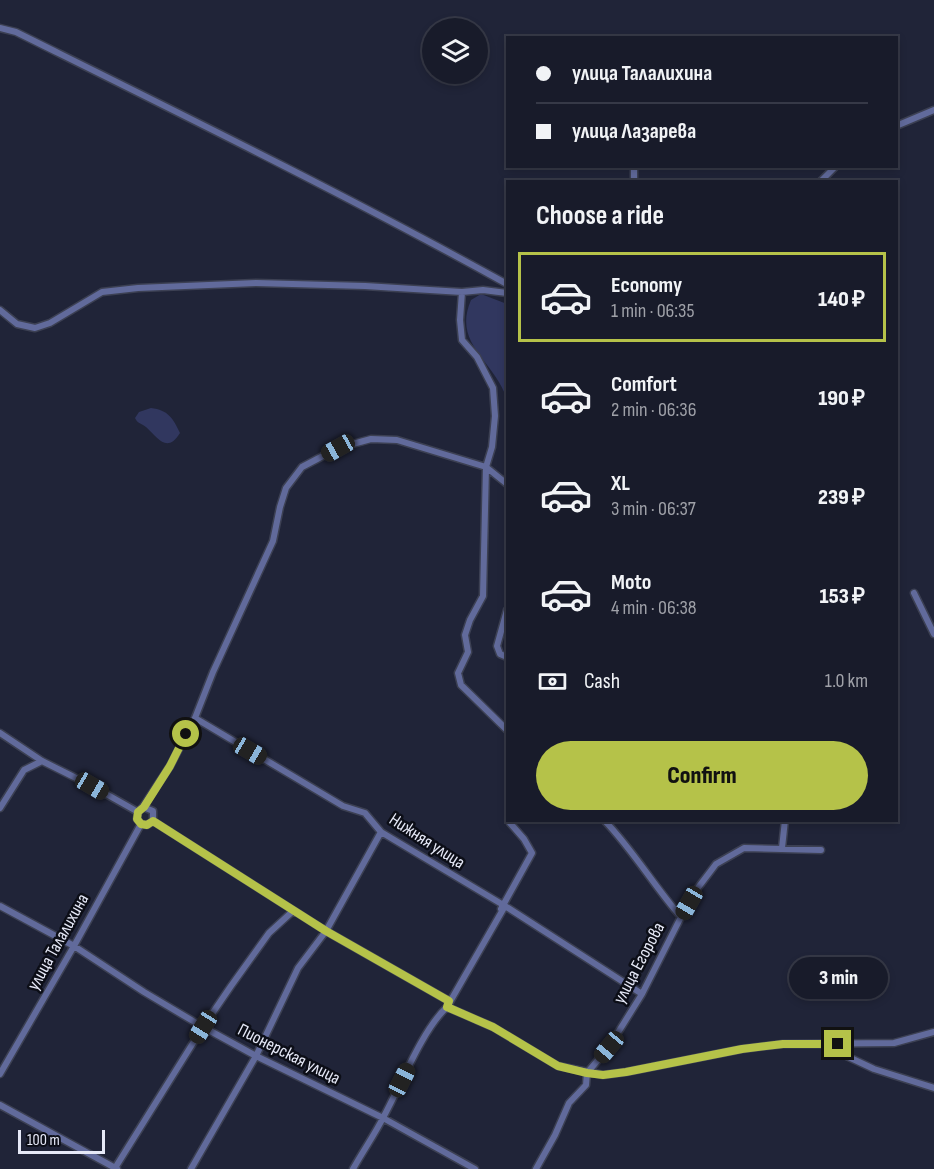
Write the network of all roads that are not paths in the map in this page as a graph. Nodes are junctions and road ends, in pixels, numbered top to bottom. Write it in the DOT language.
graph roads {
  1 [pos="0,28"];
  2 [pos="934,110"];
  3 [pos="898,125"];
  4 [pos="834,168"];
  5 [pos="822,180"];
  6 [pos="506,283"];
  7 [pos="462,292"];
  8 [pos="506,293"];
  9 [pos="0,310"];
  10 [pos="486,467"];
  11 [pos="506,483"];
  12 [pos="914,593"];
  13 [pos="506,613"];
  14 [pos="934,633"];
  15 [pos="506,657"];
  16 [pos="195,718"];
  17 [pos="506,728"];
  18 [pos="0,733"];
  19 [pos="42,761"];
  20 [pos="144,807"];
  21 [pos="0,808"];
  22 [pos="138,812"];
  23 [pos="153,821"];
  24 [pos="606,822"];
  25 [pos="785,822"];
  26 [pos="510,823"];
  27 [pos="141,824"];
  28 [pos="381,832"];
  29 [pos="782,848"];
  30 [pos="820,850"];
  31 [pos="0,906"];
  32 [pos="504,907"];
  33 [pos="293,910"];
  34 [pos="681,917"];
  35 [pos="326,931"];
  36 [pos="74,946"];
  37 [pos="642,994"];
  38 [pos="448,1004"];
  39 [pos="203,1027"];
  40 [pos="934,1032"];
  41 [pos="819,1044"];
  42 [pos="256,1056"];
  43 [pos="587,1073"];
  44 [pos="0,1074"];
  45 [pos="934,1088"];
  46 [pos="0,1105"];
  47 [pos="383,1118"];
  48 [pos="116,1168"];
  49 [pos="191,1169"];
  50 [pos="353,1169"];
  51 [pos="475,1169"];
  52 [pos="536,1169"];
  1 -- 6 [label="street"];
  2 -- 3 [label="street"];
  4 -- 5 [label="street"];
  7 -- 8 [label="street"];
  7 -- 9 [label="street"];
  7 -- 10 [label="street"];
  10 -- 11 [label="street"];
  10 -- 16 [label="street"];
  10 -- 17 [label="street"];
  12 -- 14 [label="street"];
  13 -- 15 [label="street"];
  16 -- 20 [label="street"];
  16 -- 28 [label="street, Нижняя улица"];
  18 -- 19 [label="street"];
  19 -- 21 [label="street"];
  19 -- 22 [label="street"];
  20 -- 22 [label="street"];
  20 -- 23 [label="street"];
  22 -- 27 [label="street"];
  23 -- 27 [label="street"];
  23 -- 33 [label="street"];
  24 -- 34 [label="street"];
  25 -- 29 [label="street"];
  26 -- 32 [label="street"];
  27 -- 36 [label="street, улица Талалихина"];
  28 -- 32 [label="street, Нижняя улица"];
  28 -- 35 [label="street"];
  29 -- 30 [label="street, улица Егорова"];
  29 -- 34 [label="street, улица Егорова"];
  31 -- 36 [label="street, Пионерская улица"];
  32 -- 37 [label="street, Нижняя улица"];
  32 -- 38 [label="street"];
  33 -- 35 [label="street"];
  33 -- 39 [label="street"];
  34 -- 37 [label="street, улица Егорова"];
  35 -- 38 [label="street"];
  35 -- 42 [label="street"];
  36 -- 39 [label="street, Пионерская улица"];
  36 -- 44 [label="street, улица Талалихина"];
  37 -- 43 [label="street, улица Егорова"];
  38 -- 43 [label="street"];
  38 -- 47 [label="street"];
  39 -- 42 [label="street, Пионерская улица"];
  39 -- 48 [label="street"];
  40 -- 41 [label="street"];
  41 -- 43 [label="street"];
  41 -- 45 [label="street"];
  42 -- 47 [label="street, Пионерская улица"];
  42 -- 49 [label="street"];
  43 -- 52 [label="street, улица Егорова"];
  46 -- 48 [label="street"];
  47 -- 50 [label="street"];
  47 -- 51 [label="street, Пионерская улица"];
}
